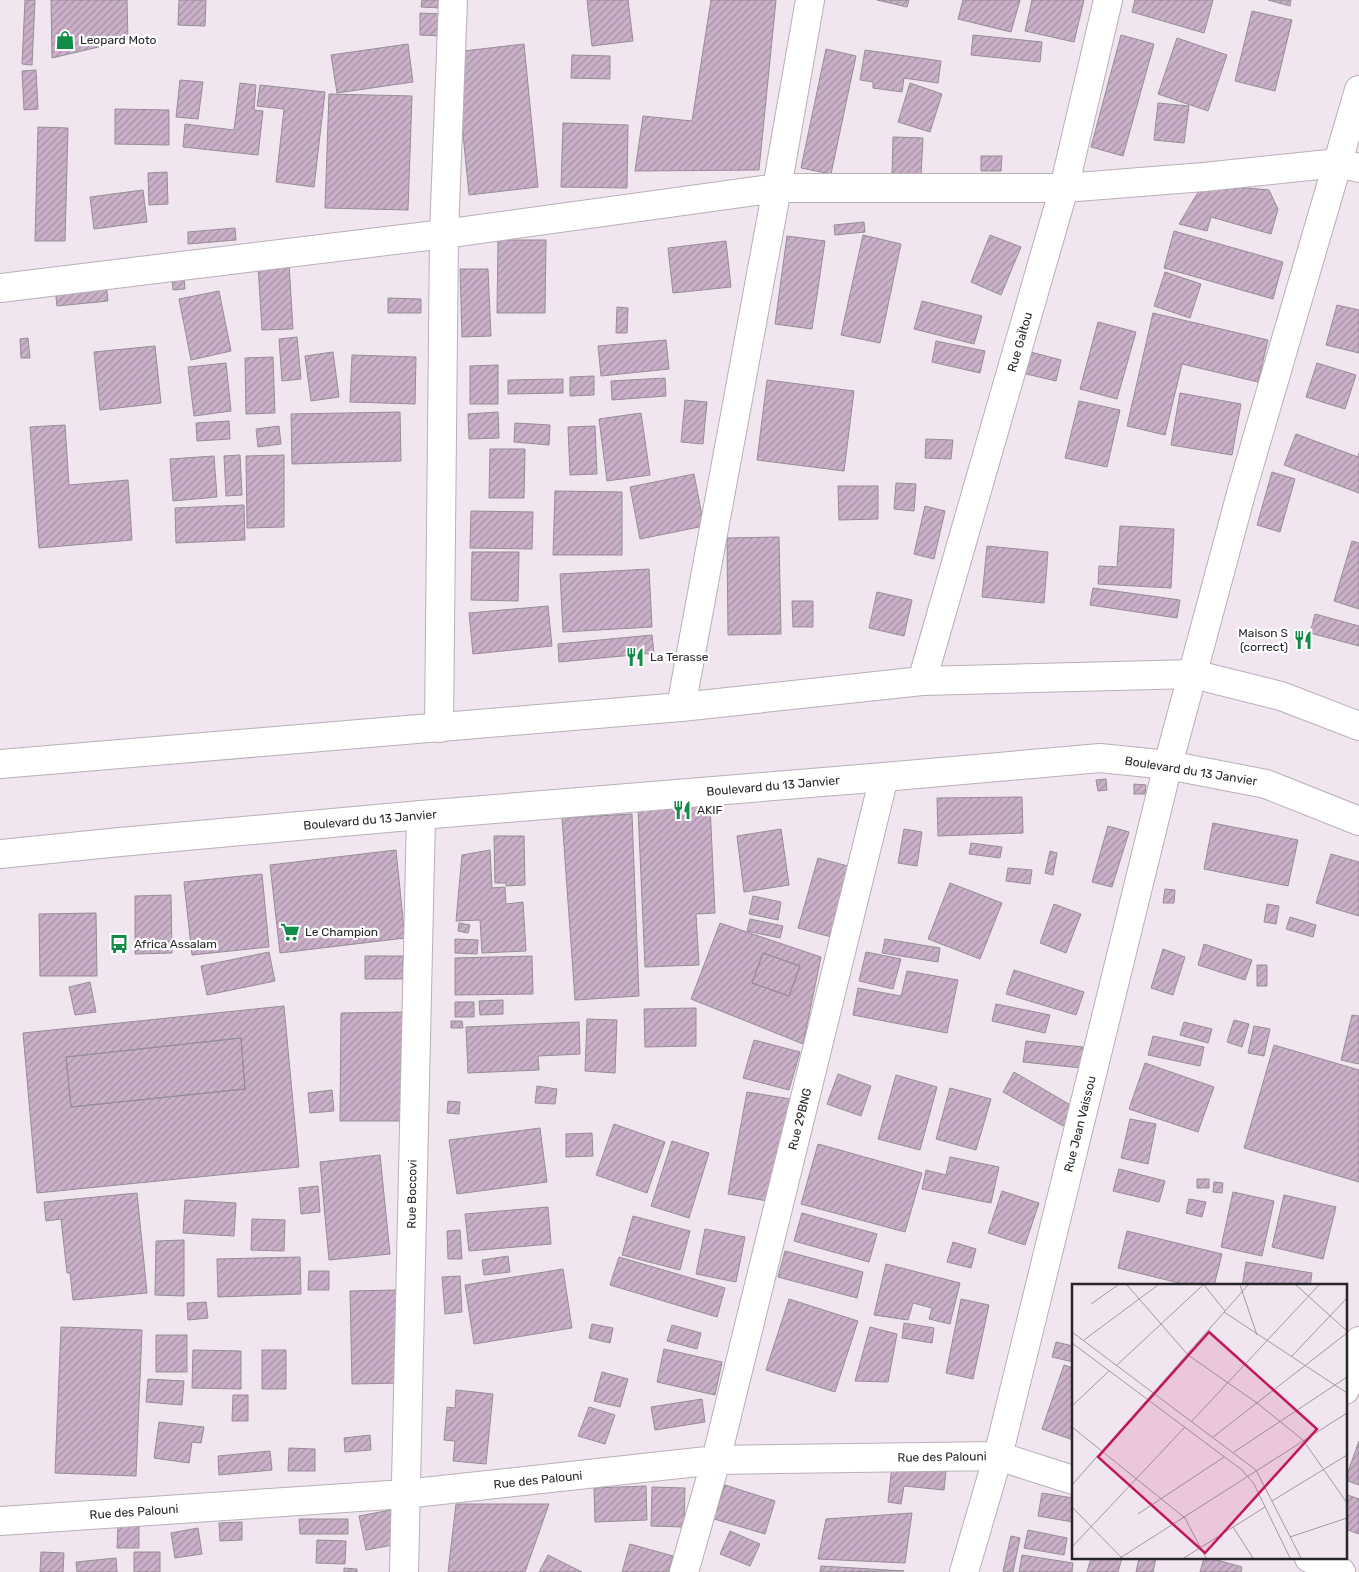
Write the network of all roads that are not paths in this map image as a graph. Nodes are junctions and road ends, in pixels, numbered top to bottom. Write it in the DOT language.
graph roads {
  1 [pos="453,0"];
  2 [pos="810,0"];
  3 [pos="1108,0"];
  4 [pos="1359,90"];
  5 [pos="1349,165"];
  6 [pos="777,188"];
  7 [pos="1064,188"];
  8 [pos="444,234"];
  9 [pos="0,288"];
  10 [pos="1193,674"];
  11 [pos="922,681"];
  12 [pos="681,707"];
  13 [pos="1359,726"];
  14 [pos="439,728"];
  15 [pos="0,764"];
  16 [pos="1168,765"];
  17 [pos="884,777"];
  18 [pos="422,815"];
  19 [pos="1359,821"];
  20 [pos="0,854"];
  21 [pos="1359,1341"];
  22 [pos="1346,1386"];
  23 [pos="998,1456"];
  24 [pos="716,1460"];
  25 [pos="1072,1480"];
  26 [pos="406,1494"];
  27 [pos="0,1520"];
  28 [pos="1314,1560"];
  29 [pos="404,1572"];
  30 [pos="684,1572"];
  31 [pos="964,1572"];
  32 [pos="1341,1572"];
  1 -- 8 [label="main road"];
  2 -- 6 [label="main road"];
  3 -- 7 [label="main road, Rue GaÏtou"];
  4 -- 5 [label="main road, Rue Jean Vaissou"];
  5 -- 7 [label="main road"];
  5 -- 10 [label="main road, Rue Jean Vaissou"];
  6 -- 7 [label="main road"];
  6 -- 8 [label="main road"];
  6 -- 12 [label="main road"];
  7 -- 11 [label="main road, Rue GaÏtou"];
  8 -- 9 [label="main road"];
  8 -- 14 [label="main road"];
  10 -- 11 [label="main road"];
  10 -- 13 [label="main road"];
  10 -- 16 [label="main road, Rue Jean Vaissou"];
  11 -- 12 [label="main road"];
  12 -- 14 [label="main road"];
  14 -- 15 [label="main road"];
  16 -- 17 [label="main road, Boulevard du 13 Janvier"];
  16 -- 19 [label="main road, Boulevard du 13 Janvier"];
  16 -- 23 [label="main road, Rue Jean Vaissou"];
  17 -- 18 [label="main road, Boulevard du 13 Janvier"];
  17 -- 24 [label="main road, Rue 29BNG"];
  18 -- 20 [label="main road, Boulevard du 13 Janvier"];
  18 -- 26 [label="main road, Rue Boccovi"];
  21 -- 22 [label="main road"];
  23 -- 24 [label="main road, Rue des Palouni"];
  23 -- 25 [label="main road, Rue des Palouni"];
  23 -- 31 [label="main road, Rue Jean Vaissou"];
  24 -- 26 [label="main road, Rue des Palouni"];
  24 -- 30 [label="main road, Rue 29BNG"];
  26 -- 27 [label="main road, Rue des Palouni"];
  26 -- 29 [label="main road, Rue Boccovi"];
  28 -- 32 [label="main road"];
}
